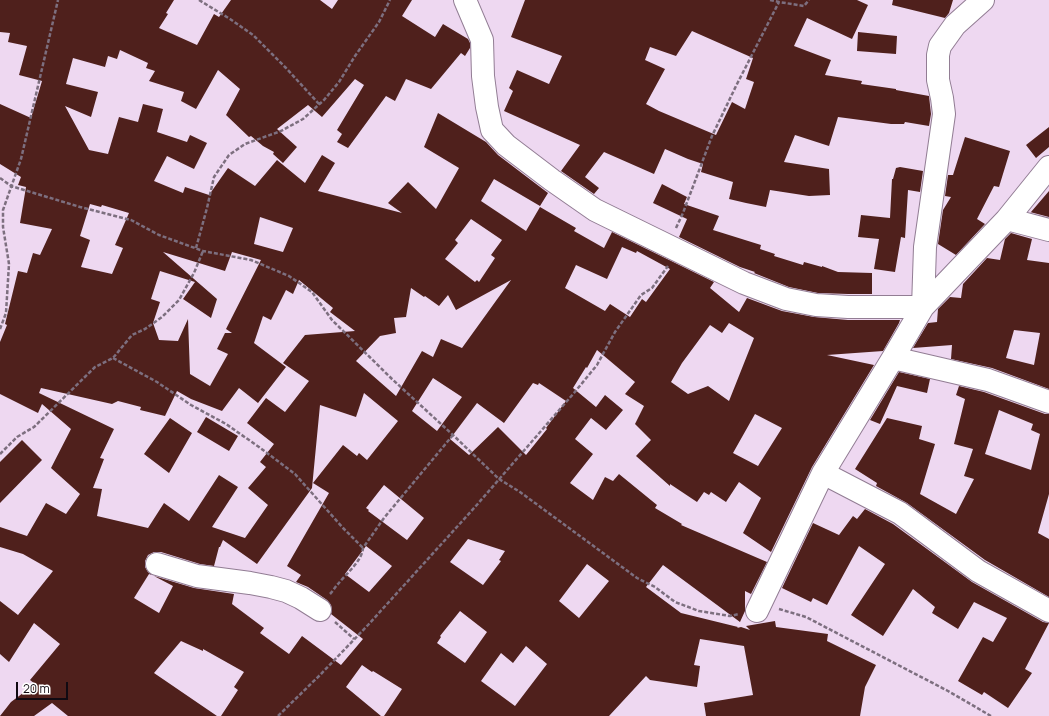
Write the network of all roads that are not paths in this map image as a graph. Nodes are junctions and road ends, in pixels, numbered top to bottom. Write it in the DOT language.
graph roads {
  1 [pos="465,0"];
  2 [pos="984,0"];
  3 [pos="1049,167"];
  4 [pos="1007,219"];
  5 [pos="1049,230"];
  6 [pos="923,307"];
  7 [pos="893,358"];
  8 [pos="1049,402"];
  9 [pos="822,473"];
  10 [pos="157,564"];
  11 [pos="320,610"];
  12 [pos="757,610"];
  13 [pos="1049,611"];
  1 -- 6 [label="street"];
  2 -- 6 [label="street"];
  3 -- 4 [label="street"];
  4 -- 5 [label="street"];
  4 -- 6 [label="street"];
  6 -- 7 [label="street"];
  7 -- 8 [label="street"];
  7 -- 9 [label="street"];
  9 -- 12 [label="street"];
  9 -- 13 [label="street"];
  10 -- 11 [label="street"];
}
